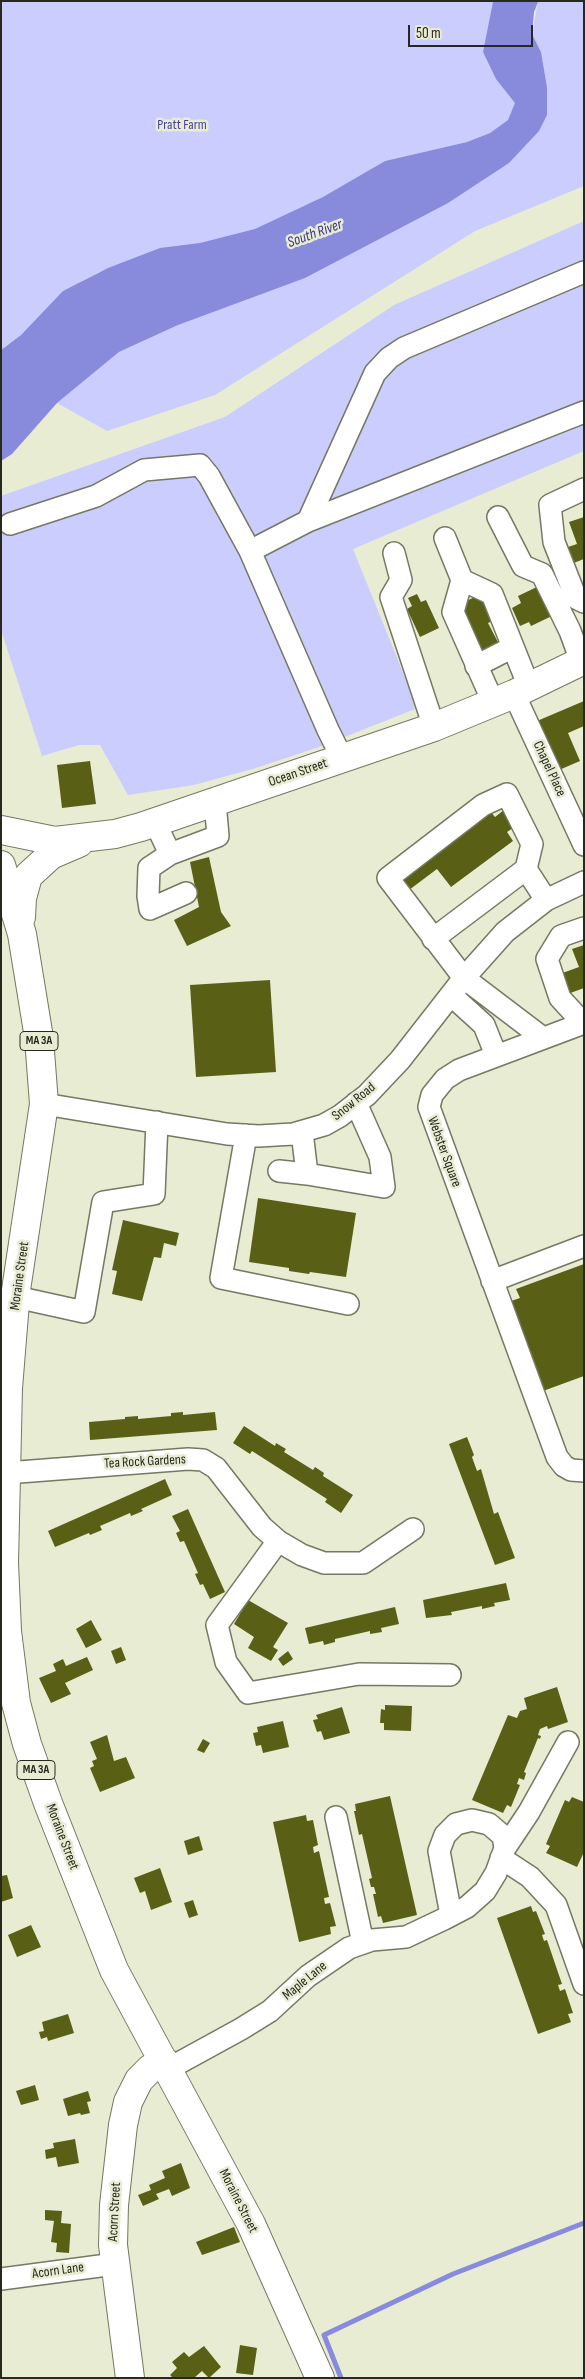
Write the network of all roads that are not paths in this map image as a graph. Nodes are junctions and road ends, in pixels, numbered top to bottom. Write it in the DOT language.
graph roads {
  1 [pos="584,272"];
  2 [pos="584,412"];
  3 [pos="584,489"];
  4 [pos="498,517"];
  5 [pos="308,521"];
  6 [pos="10,524"];
  7 [pos="445,538"];
  8 [pos="250,551"];
  9 [pos="394,553"];
  10 [pos="462,580"];
  11 [pos="584,602"];
  12 [pos="514,647"];
  13 [pos="582,660"];
  14 [pos="476,666"];
  15 [pos="512,694"];
  16 [pos="434,727"];
  17 [pos="342,758"];
  18 [pos="215,802"];
  19 [pos="155,822"];
  20 [pos="1,830"];
  21 [pos="114,834"];
  22 [pos="584,845"];
  23 [pos="170,854"];
  24 [pos="1,865"];
  25 [pos="526,869"];
  26 [pos="584,882"];
  27 [pos="186,893"];
  28 [pos="546,900"];
  29 [pos="584,928"];
  30 [pos="12,929"];
  31 [pos="433,939"];
  32 [pos="464,978"];
  33 [pos="451,995"];
  34 [pos="583,1023"];
  35 [pos="543,1038"];
  36 [pos="496,1055"];
  37 [pos="356,1103"];
  38 [pos="44,1104"];
  39 [pos="157,1122"];
  40 [pos="302,1132"];
  41 [pos="246,1135"];
  42 [pos="279,1171"];
  43 [pos="307,1174"];
  44 [pos="584,1246"];
  45 [pos="492,1280"];
  46 [pos="16,1297"];
  47 [pos="348,1304"];
  48 [pos="584,1471"];
  49 [pos="6,1473"];
  50 [pos="413,1529"];
  51 [pos="278,1541"];
  52 [pos="450,1675"];
  53 [pos="568,1742"];
  54 [pos="336,1817"];
  55 [pos="503,1853"];
  56 [pos="451,1915"];
  57 [pos="363,1943"];
  58 [pos="584,1984"];
  59 [pos="166,2065"];
  60 [pos="115,2264"];
  61 [pos="1,2279"];
  62 [pos="130,2378"];
  63 [pos="320,2378"];
  1 -- 5 [label="street"];
  2 -- 5 [label="street"];
  3 -- 11 [label="street"];
  4 -- 13 [label="street"];
  5 -- 8 [label="street"];
  6 -- 8 [label="street"];
  7 -- 10 [label="street"];
  8 -- 17 [label="street"];
  9 -- 16 [label="street"];
  10 -- 12 [label="street"];
  10 -- 14 [label="street"];
  12 -- 14 [label="street"];
  12 -- 15 [label="street"];
  13 -- 15 [label="main road, Ocean Street"];
  14 -- 15 [label="street"];
  15 -- 16 [label="main road, Ocean Street"];
  15 -- 22 [label="street, Chapel Place"];
  16 -- 17 [label="main road, Ocean Street"];
  17 -- 18 [label="main road, Ocean Street"];
  18 -- 19 [label="main road, Ocean Street"];
  18 -- 23 [label="street"];
  19 -- 21 [label="main road, Ocean Street"];
  19 -- 23 [label="street"];
  20 -- 21 [label="main road, Ocean Street"];
  21 -- 30 [label="main road"];
  23 -- 27 [label="street"];
  24 -- 30 [label="main road, Moraine Street / MA 3A"];
  25 -- 28 [label="street"];
  25 -- 31 [label="street"];
  25 -- 31 [label="street"];
  26 -- 28 [label="street, Snow Road"];
  28 -- 32 [label="street, Snow Road"];
  29 -- 34 [label="street"];
  30 -- 38 [label="main road, Moraine Street / MA 3A"];
  31 -- 32 [label="street"];
  32 -- 33 [label="street, Snow Road"];
  32 -- 35 [label="street"];
  33 -- 36 [label="street"];
  33 -- 37 [label="street, Snow Road"];
  34 -- 35 [label="street, Webster Square"];
  35 -- 36 [label="street, Webster Square"];
  36 -- 45 [label="street, Webster Square"];
  37 -- 40 [label="street, Snow Road"];
  37 -- 43 [label="street"];
  38 -- 39 [label="street, Snow Road"];
  38 -- 46 [label="main road, Moraine Street / MA 3A"];
  39 -- 41 [label="street, Snow Road"];
  39 -- 46 [label="street"];
  40 -- 41 [label="street, Snow Road"];
  40 -- 43 [label="street"];
  41 -- 47 [label="street"];
  42 -- 43 [label="street"];
  44 -- 45 [label="street"];
  45 -- 48 [label="street, Webster Square"];
  46 -- 49 [label="main road, Moraine Street / MA 3A"];
  49 -- 51 [label="street, Tea Rock Gardens"];
  49 -- 59 [label="main road, Moraine Street / MA 3A"];
  50 -- 51 [label="street, Tea Rock Gardens"];
  51 -- 52 [label="street"];
  53 -- 55 [label="street, Maple Lane"];
  54 -- 57 [label="street"];
  55 -- 56 [label="street, Maple Lane"];
  55 -- 56 [label="street"];
  55 -- 58 [label="street"];
  56 -- 57 [label="street, Maple Lane"];
  57 -- 59 [label="street, Maple Lane"];
  59 -- 60 [label="main road, Acorn Street"];
  59 -- 63 [label="main road, Moraine Street / MA 3A"];
  60 -- 61 [label="street, Acorn Lane"];
  60 -- 62 [label="main road, Acorn Street"];
}
